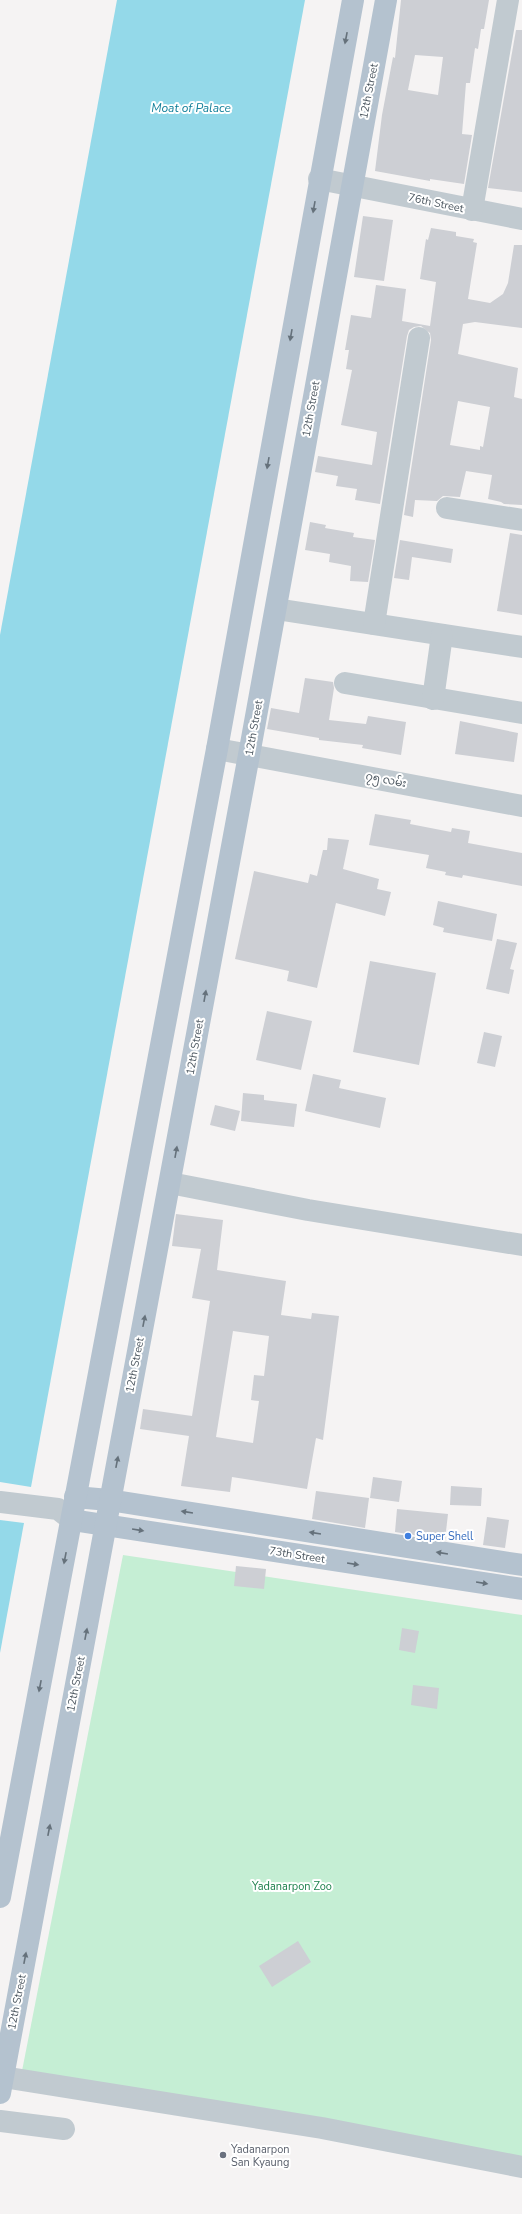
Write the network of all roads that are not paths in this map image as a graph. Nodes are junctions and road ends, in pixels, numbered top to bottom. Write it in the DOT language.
graph roads {
  1 [pos="353,0"];
  2 [pos="386,0"];
  3 [pos="508,0"];
  4 [pos="320,179"];
  5 [pos="351,185"];
  6 [pos="472,210"];
  7 [pos="522,219"];
  8 [pos="419,338"];
  9 [pos="447,508"];
  10 [pos="522,520"];
  11 [pos="276,609"];
  12 [pos="374,624"];
  13 [pos="442,635"];
  14 [pos="522,647"];
  15 [pos="345,683"];
  16 [pos="433,699"];
  17 [pos="522,713"];
  18 [pos="217,748"];
  19 [pos="249,755"];
  20 [pos="522,806"];
  21 [pos="170,1183"];
  22 [pos="522,1244"];
  23 [pos="109,1500"];
  24 [pos="0,1502"];
  25 [pos="69,1509"];
  26 [pos="106,1525"];
  27 [pos="522,1566"];
  28 [pos="522,1590"];
  29 [pos="0,1897"];
  30 [pos="2,2085"];
  31 [pos="0,2121"];
  32 [pos="64,2129"];
  33 [pos="522,2167"];
  1 -- 4 [label="main road, one-way"];
  2 -- 5 [label="main road, 12th Street"];
  3 -- 6 [label="street"];
  4 -- 5 [label="street, 76th Street"];
  4 -- 18 [label="main road, one-way"];
  5 -- 6 [label="street, 76th Street"];
  5 -- 11 [label="main road, 12th Street"];
  6 -- 7 [label="street, 76th Street"];
  8 -- 12 [label="street"];
  9 -- 10 [label="street"];
  11 -- 12 [label="street"];
  11 -- 19 [label="main road, 12th Street"];
  12 -- 13 [label="street"];
  13 -- 14 [label="street"];
  13 -- 16 [label="street"];
  15 -- 16 [label="street"];
  16 -- 17 [label="street"];
  18 -- 19 [label="street, ၇၅ လမ်း"];
  18 -- 25 [label="main road"];
  19 -- 20 [label="street, ၇၅ လမ်း"];
  21 -- 19 [label="main road, 12th Street, one-way"];
  21 -- 22 [label="street"];
  23 -- 21 [label="main road, 12th Street, one-way"];
  23 -- 25 [label="main road"];
  23 -- 26 [label="main road, 12th Street"];
  27 -- 23 [label="main road, one-way"];
  24 -- 25 [label="street"];
  25 -- 26 [label="main road, 73th Street"];
  25 -- 29 [label="main road, one-way"];
  26 -- 28 [label="main road, 73th Street, one-way"];
  30 -- 26 [label="main road, 12th Street, one-way"];
  30 -- 33 [label="street"];
  31 -- 32 [label="street"];
}
